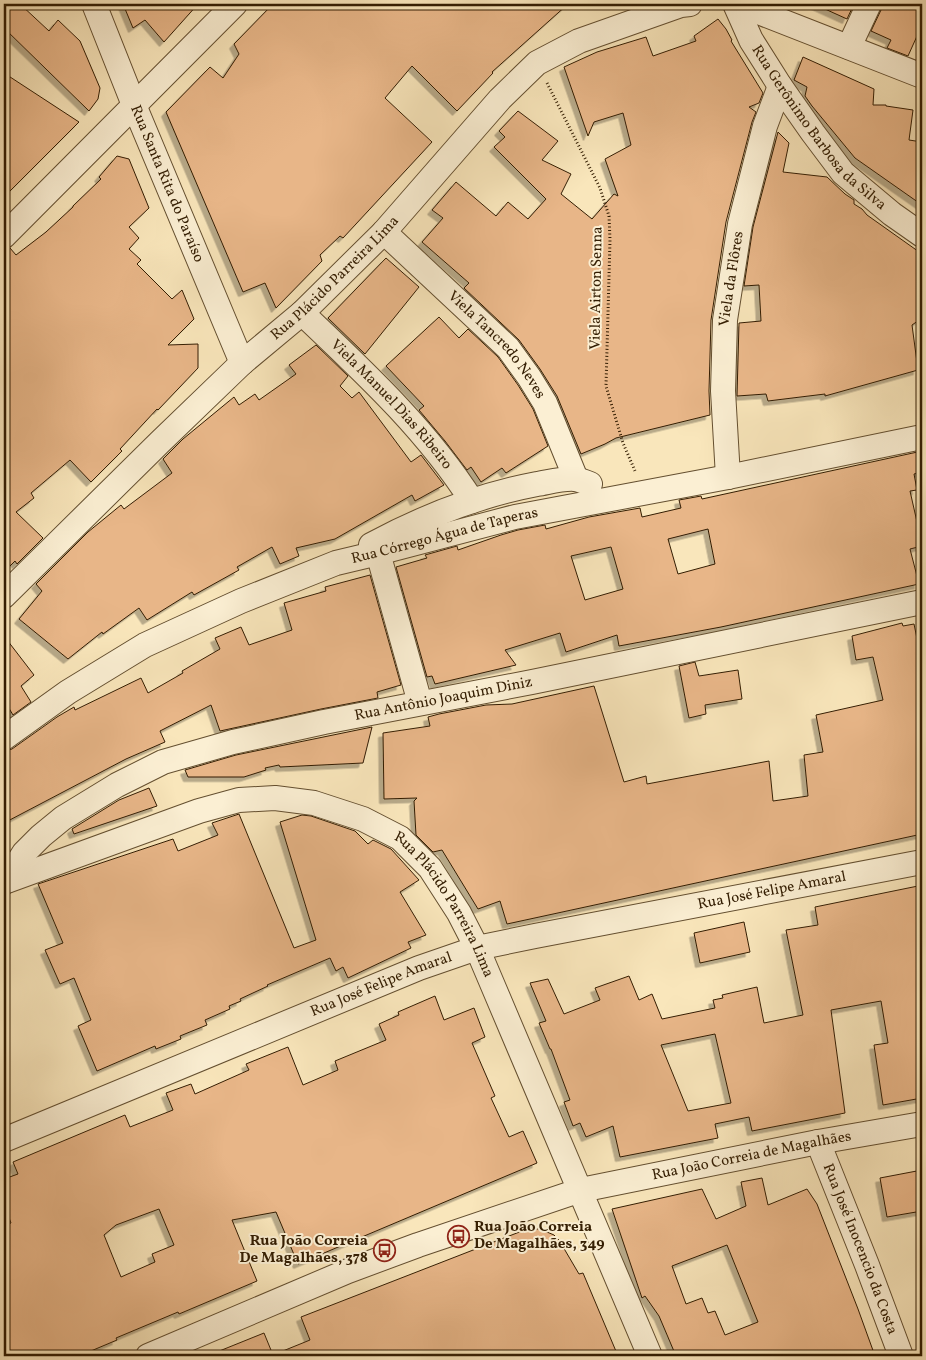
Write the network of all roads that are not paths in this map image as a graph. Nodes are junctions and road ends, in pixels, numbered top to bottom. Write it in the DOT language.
graph roads {
  1 [pos="94,4"];
  2 [pos="235,4"];
  3 [pos="690,4"];
  4 [pos="736,4"];
  5 [pos="869,4"];
  6 [pos="849,47"];
  7 [pos="922,76"];
  8 [pos="780,86"];
  9 [pos="134,105"];
  10 [pos="384,232"];
  11 [pos="922,235"];
  12 [pos="4,236"];
  13 [pos="302,313"];
  14 [pos="242,363"];
  15 [pos="922,437"];
  16 [pos="728,477"];
  17 [pos="576,480"];
  18 [pos="616,497"];
  19 [pos="472,501"];
  20 [pos="378,553"];
  21 [pos="336,563"];
  22 [pos="4,596"];
  23 [pos="922,602"];
  24 [pos="420,703"];
  25 [pos="4,738"];
  26 [pos="922,862"];
  27 [pos="5,882"];
  28 [pos="477,948"];
  29 [pos="922,1124"];
  30 [pos="4,1140"];
  31 [pos="818,1142"];
  32 [pos="581,1190"];
  33 [pos="148,1356"];
  34 [pos="650,1356"];
  35 [pos="901,1356"];
  1 -- 9 [label="street, Rua Santa Rita do Paraíso"];
  2 -- 9 [label="street"];
  3 -- 10 [label="street, Rua Plácido Parreira Lima"];
  4 -- 6 [label="street"];
  4 -- 8 [label="street, Rua Gerônimo Barbosa da Silva"];
  5 -- 6 [label="street"];
  6 -- 7 [label="street"];
  8 -- 11 [label="street, Rua Gerônimo Barbosa da Silva"];
  8 -- 16 [label="street, Viela da Flôres"];
  9 -- 12 [label="street"];
  9 -- 14 [label="street, Rua Santa Rita do Paraíso"];
  10 -- 13 [label="street, Rua Plácido Parreira Lima"];
  10 -- 17 [label="street, Viela Tancredo Neves"];
  13 -- 14 [label="street, Rua Plácido Parreira Lima"];
  13 -- 19 [label="street, Viela Manuel Dias Ribeiro"];
  14 -- 22 [label="street, Rua Plácido Parreira Lima"];
  15 -- 16 [label="street, Rua Córrego Água de Taperas"];
  16 -- 18 [label="street, Rua Córrego Água de Taperas"];
  17 -- 18 [label="street"];
  17 -- 19 [label="street"];
  18 -- 20 [label="street, Rua Córrego Água de Taperas"];
  19 -- 21 [label="street"];
  20 -- 21 [label="street, Rua Córrego Água de Taperas"];
  20 -- 24 [label="street"];
  21 -- 25 [label="street, Rua Córrego Água de Taperas"];
  23 -- 24 [label="street, Rua Antônio Joaquim Diniz"];
  24 -- 27 [label="street, Rua Antônio Joaquim Diniz"];
  26 -- 28 [label="street, Rua José Felipe Amaral"];
  27 -- 28 [label="street, Rua Plácido Parreira Lima"];
  28 -- 30 [label="street, Rua José Felipe Amaral"];
  28 -- 32 [label="street, Rua Plácido Parreira Lima"];
  29 -- 31 [label="street, Rua João Correia de Magalhães"];
  31 -- 32 [label="street, Rua João Correia de Magalhães"];
  31 -- 35 [label="street, Rua José Inocencio da Costa"];
  32 -- 33 [label="street, Rua João Correia de Magalhães"];
  32 -- 34 [label="street, Rua Plácido Parreira Lima"];
}
